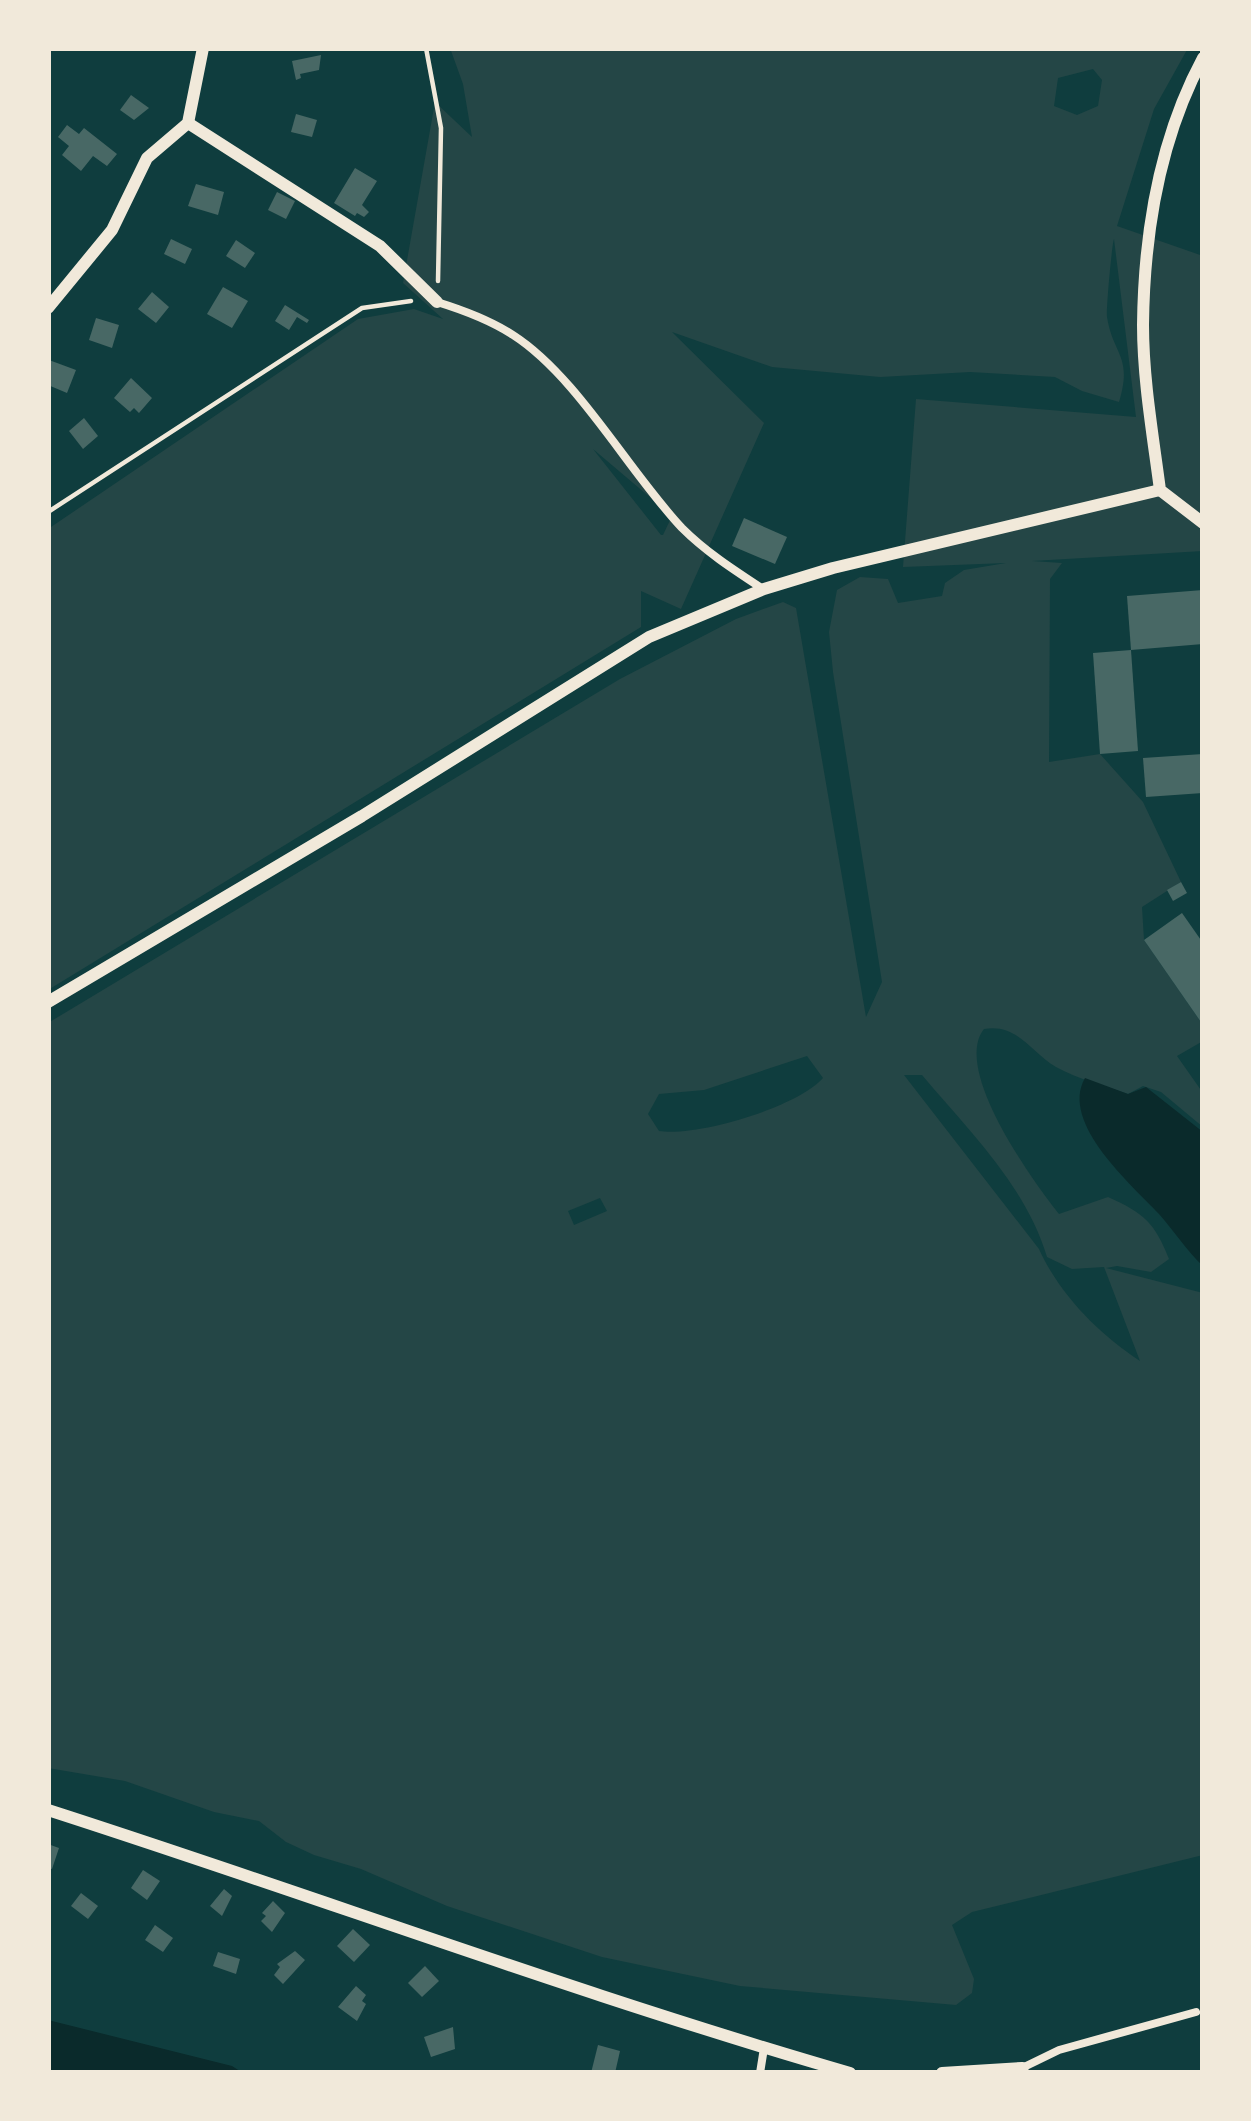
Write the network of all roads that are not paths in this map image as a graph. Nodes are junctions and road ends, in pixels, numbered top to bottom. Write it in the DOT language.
graph roads {
  1 [pos="203,48"];
  2 [pos="1203,58"];
  3 [pos="188,122"];
  4 [pos="437,302"];
  5 [pos="48,308"];
  6 [pos="1160,490"];
  7 [pos="1203,523"];
  8 [pos="764,590"];
  9 [pos="48,1002"];
  10 [pos="48,1810"];
  11 [pos="1196,2012"];
  12 [pos="764,2048"];
  13 [pos="1023,2070"];
  14 [pos="760,2073"];
  15 [pos="850,2073"];
  16 [pos="942,2073"];
  1 -- 3 [label="street"];
  2 -- 6 [label="street"];
  3 -- 4 [label="street"];
  3 -- 5 [label="street"];
  4 -- 8 [label="lane"];
  6 -- 7 [label="street"];
  6 -- 8 [label="street"];
  8 -- 9 [label="street"];
  10 -- 12 [label="street"];
  11 -- 13 [label="lane"];
  12 -- 14 [label="lane"];
  12 -- 15 [label="street"];
  13 -- 16 [label="street"];
}
